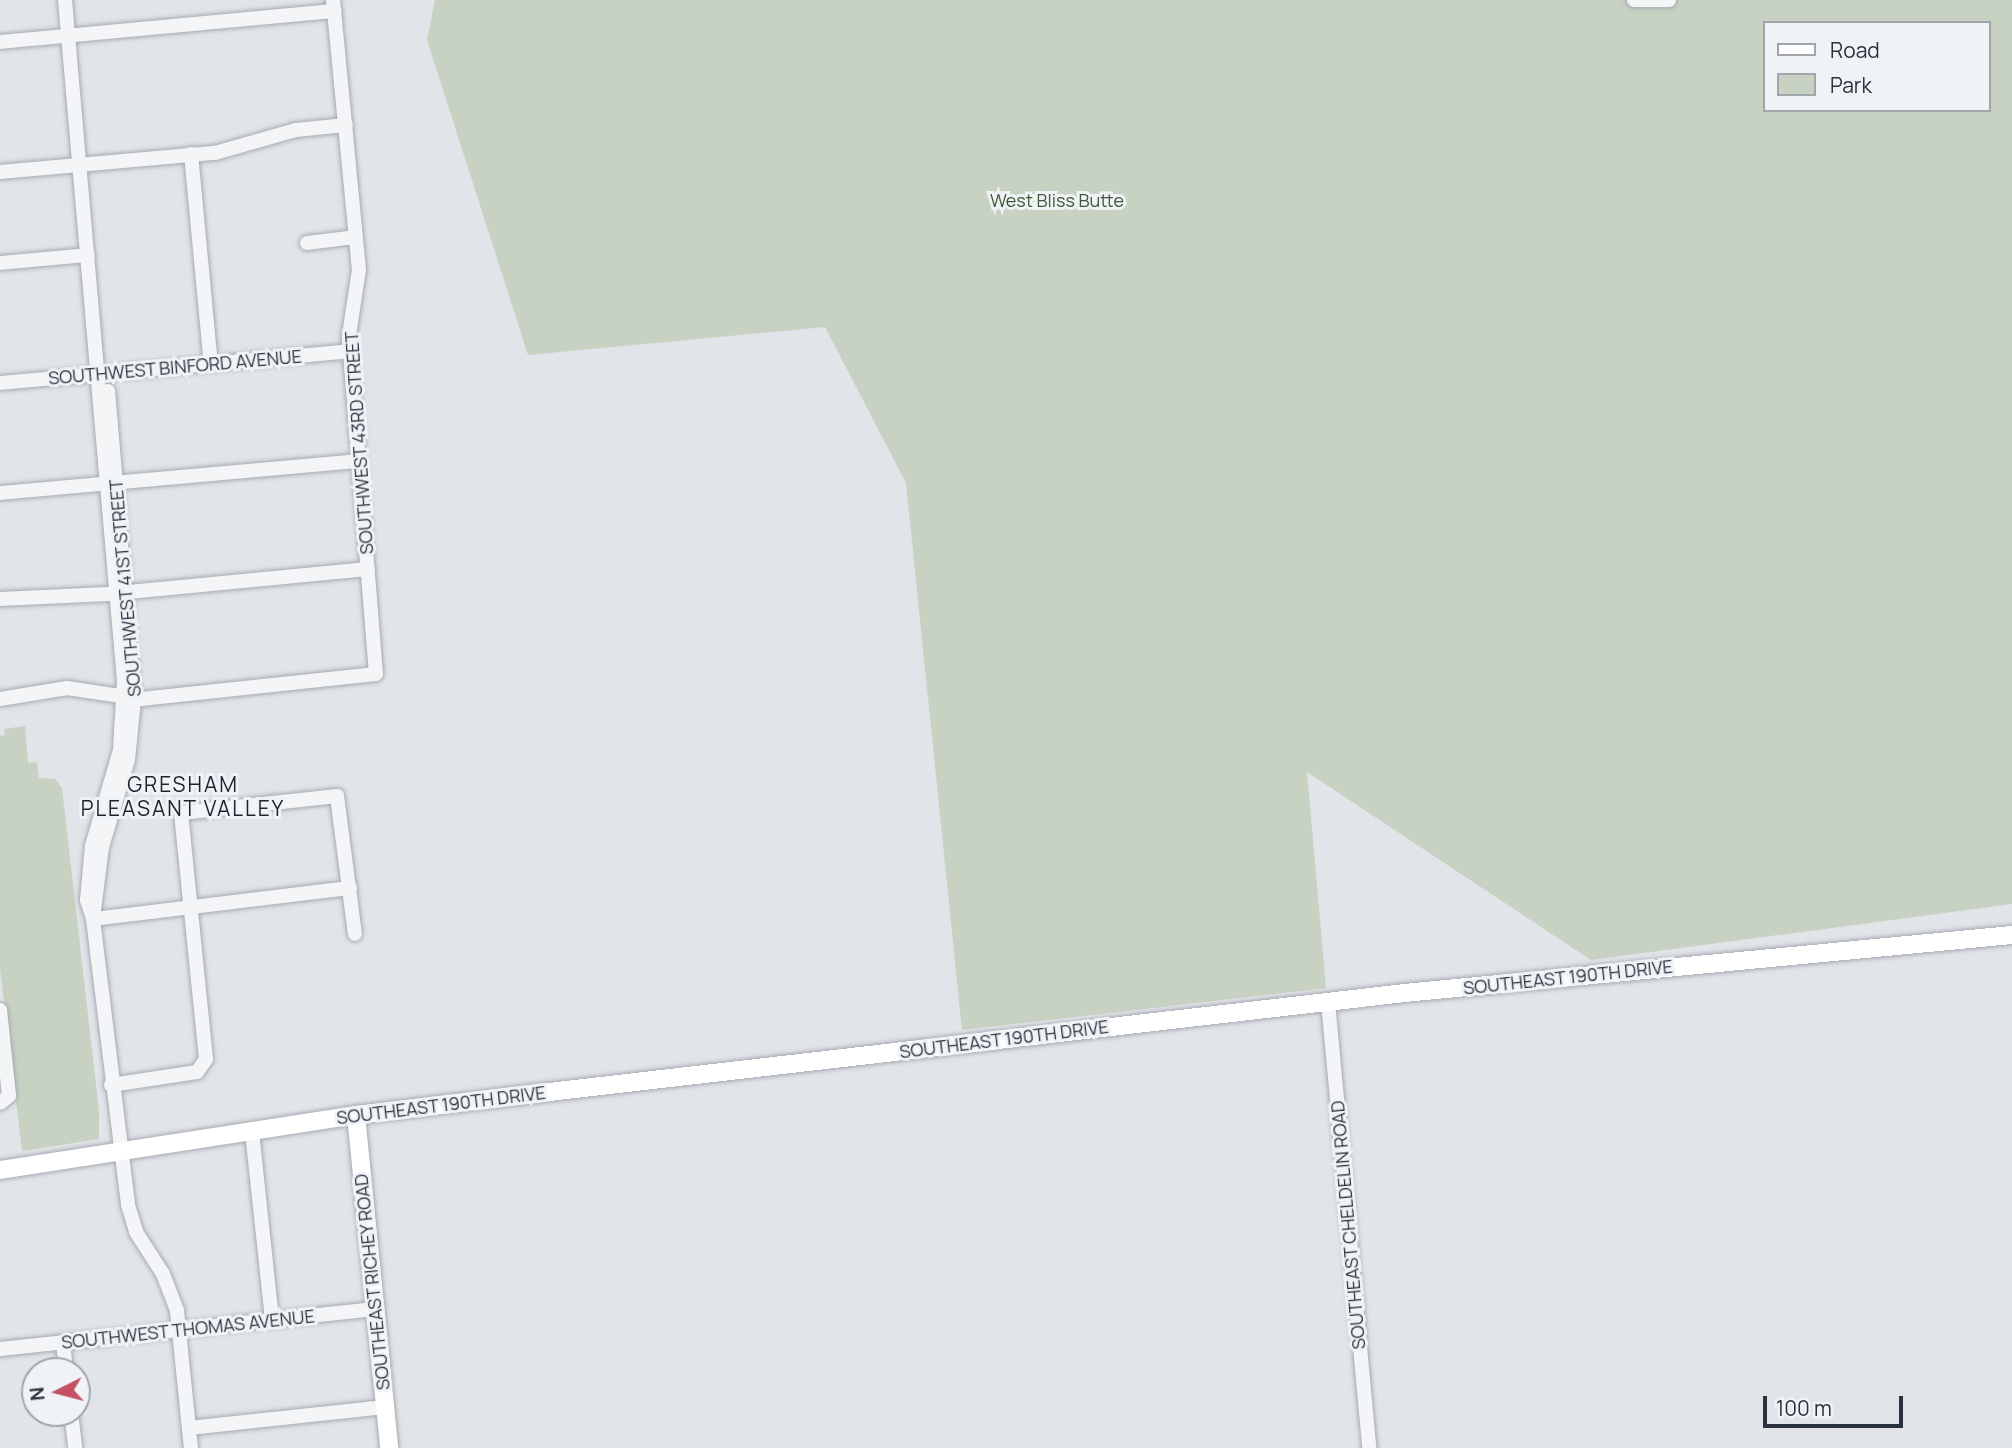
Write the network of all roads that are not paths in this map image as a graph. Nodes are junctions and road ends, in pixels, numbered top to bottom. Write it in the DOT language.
graph roads {
  1 [pos="65,0"];
  2 [pos="1634,0"];
  3 [pos="1668,0"];
  4 [pos="334,6"];
  5 [pos="68,35"];
  6 [pos="0,42"];
  7 [pos="346,125"];
  8 [pos="191,154"];
  9 [pos="80,163"];
  10 [pos="0,172"];
  11 [pos="356,237"];
  12 [pos="307,243"];
  13 [pos="88,255"];
  14 [pos="0,262"];
  15 [pos="351,351"];
  16 [pos="211,364"];
  17 [pos="101,378"];
  18 [pos="0,383"];
  19 [pos="359,461"];
  20 [pos="111,482"];
  21 [pos="0,493"];
  22 [pos="368,569"];
  23 [pos="122,591"];
  24 [pos="0,599"];
  25 [pos="0,699"];
  26 [pos="129,700"];
  27 [pos="350,888"];
  28 [pos="189,908"];
  29 [pos="93,919"];
  30 [pos="355,933"];
  31 [pos="2012,935"];
  32 [pos="1328,1002"];
  33 [pos="0,1010"];
  34 [pos="111,1085"];
  35 [pos="5,1100"];
  36 [pos="356,1115"];
  37 [pos="252,1132"];
  38 [pos="119,1150"];
  39 [pos="0,1170"];
  40 [pos="375,1309"];
  41 [pos="272,1320"];
  42 [pos="179,1329"];
  43 [pos="63,1342"];
  44 [pos="0,1349"];
  45 [pos="65,1357"];
  46 [pos="385,1407"];
  47 [pos="73,1427"];
  48 [pos="190,1428"];
  49 [pos="75,1448"];
  50 [pos="191,1448"];
  51 [pos="389,1448"];
  52 [pos="1369,1448"];
  1 -- 5 [label="street, SOUTHWEST 41ST STREET"];
  2 -- 3 [label="street"];
  4 -- 5 [label="street"];
  4 -- 7 [label="street, SOUTHWEST 43RD STREET"];
  5 -- 6 [label="street"];
  5 -- 9 [label="street, SOUTHWEST 41ST STREET"];
  7 -- 8 [label="street"];
  7 -- 11 [label="street, SOUTHWEST 43RD STREET"];
  8 -- 9 [label="street"];
  8 -- 16 [label="street"];
  9 -- 10 [label="street"];
  9 -- 13 [label="street, SOUTHWEST 41ST STREET"];
  11 -- 12 [label="street"];
  11 -- 15 [label="street, SOUTHWEST 43RD STREET"];
  13 -- 14 [label="street"];
  13 -- 17 [label="street, SOUTHWEST 41ST STREET"];
  15 -- 16 [label="street, SOUTHWEST BINFORD AVENUE"];
  15 -- 19 [label="street, SOUTHWEST 43RD STREET"];
  16 -- 17 [label="street, SOUTHWEST BINFORD AVENUE"];
  17 -- 18 [label="street, SOUTHWEST BINFORD AVENUE"];
  17 -- 20 [label="street, SOUTHWEST 41ST STREET"];
  19 -- 20 [label="street"];
  19 -- 22 [label="street, SOUTHWEST 43RD STREET"];
  20 -- 21 [label="street"];
  20 -- 23 [label="street, SOUTHWEST 41ST STREET"];
  22 -- 23 [label="street"];
  22 -- 26 [label="street, SOUTHWEST 43RD STREET"];
  23 -- 24 [label="street"];
  23 -- 26 [label="street, SOUTHWEST 41ST STREET"];
  25 -- 26 [label="street"];
  26 -- 29 [label="street, SOUTHWEST 41ST STREET"];
  27 -- 28 [label="street"];
  27 -- 28 [label="street"];
  27 -- 30 [label="street"];
  28 -- 29 [label="street"];
  28 -- 34 [label="street"];
  29 -- 34 [label="street, SOUTHWEST 41ST STREET"];
  31 -- 32 [label="main road, SOUTHEAST 190TH DRIVE"];
  32 -- 36 [label="main road, SOUTHEAST 190TH DRIVE"];
  32 -- 52 [label="street, SOUTHEAST CHELDELIN ROAD"];
  33 -- 35 [label="street"];
  34 -- 38 [label="street, SOUTHWEST 41ST STREET"];
  36 -- 37 [label="main road, SOUTHEAST 190TH DRIVE"];
  36 -- 40 [label="main road, SOUTHEAST RICHEY ROAD"];
  37 -- 38 [label="main road, SOUTHEAST 190TH DRIVE"];
  37 -- 41 [label="street"];
  38 -- 39 [label="main road, SOUTHEAST 190TH DRIVE"];
  38 -- 42 [label="street, SOUTHWEST 41ST STREET"];
  40 -- 41 [label="street, SOUTHWEST THOMAS AVENUE"];
  40 -- 46 [label="main road, SOUTHEAST RICHEY ROAD"];
  41 -- 42 [label="street, SOUTHWEST THOMAS AVENUE"];
  42 -- 43 [label="street, SOUTHWEST THOMAS AVENUE"];
  42 -- 48 [label="street, SOUTHWEST 41ST STREET"];
  43 -- 44 [label="street, SOUTHWEST THOMAS AVENUE"];
  43 -- 45 [label="street"];
  46 -- 48 [label="street"];
  46 -- 51 [label="main road, SOUTHEAST RICHEY ROAD"];
  47 -- 49 [label="street"];
  48 -- 50 [label="street, SOUTHWEST 41ST STREET"];
}
